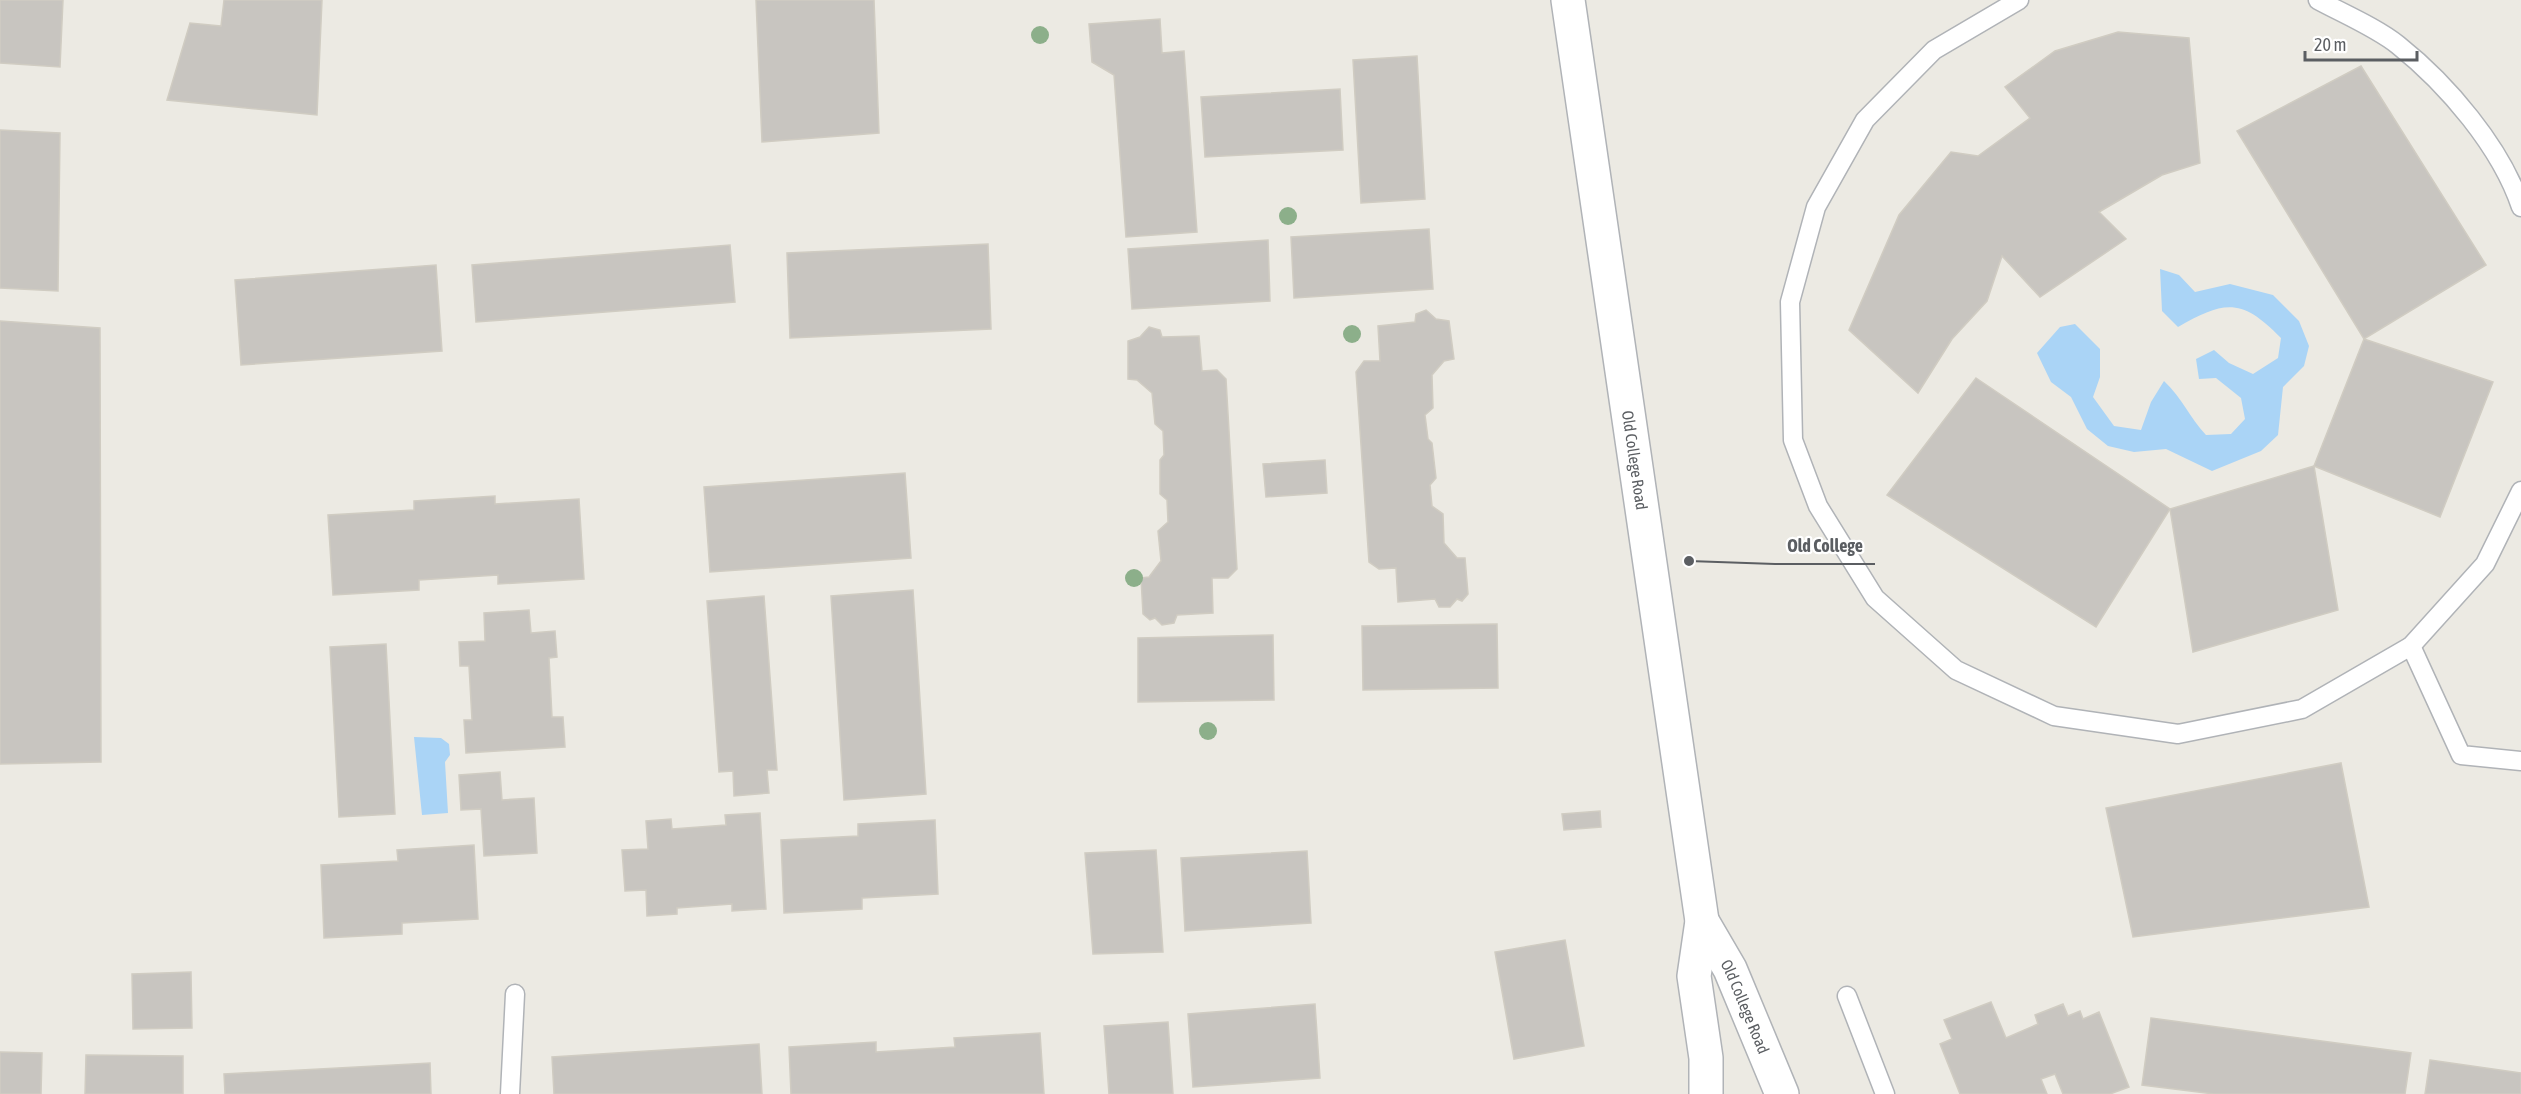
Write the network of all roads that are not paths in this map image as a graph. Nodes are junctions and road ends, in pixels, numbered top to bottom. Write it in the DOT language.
graph roads {
  1 [pos="1568,0"];
  2 [pos="2019,0"];
  3 [pos="2318,0"];
  4 [pos="2521,207"];
  5 [pos="2521,491"];
  6 [pos="2412,646"];
  7 [pos="2521,761"];
  8 [pos="1702,921"];
  9 [pos="515,994"];
  10 [pos="1847,996"];
  11 [pos="510,1094"];
  12 [pos="1706,1094"];
  13 [pos="1782,1094"];
  14 [pos="1885,1094"];
  1 -- 8 [label="street, Old College Road"];
  2 -- 6 [label="lane"];
  3 -- 4 [label="lane"];
  5 -- 6 [label="lane"];
  6 -- 7 [label="lane"];
  8 -- 12 [label="street, Old College Road"];
  8 -- 13 [label="street, Old College Road"];
  9 -- 11 [label="lane"];
  10 -- 14 [label="lane"];
}
